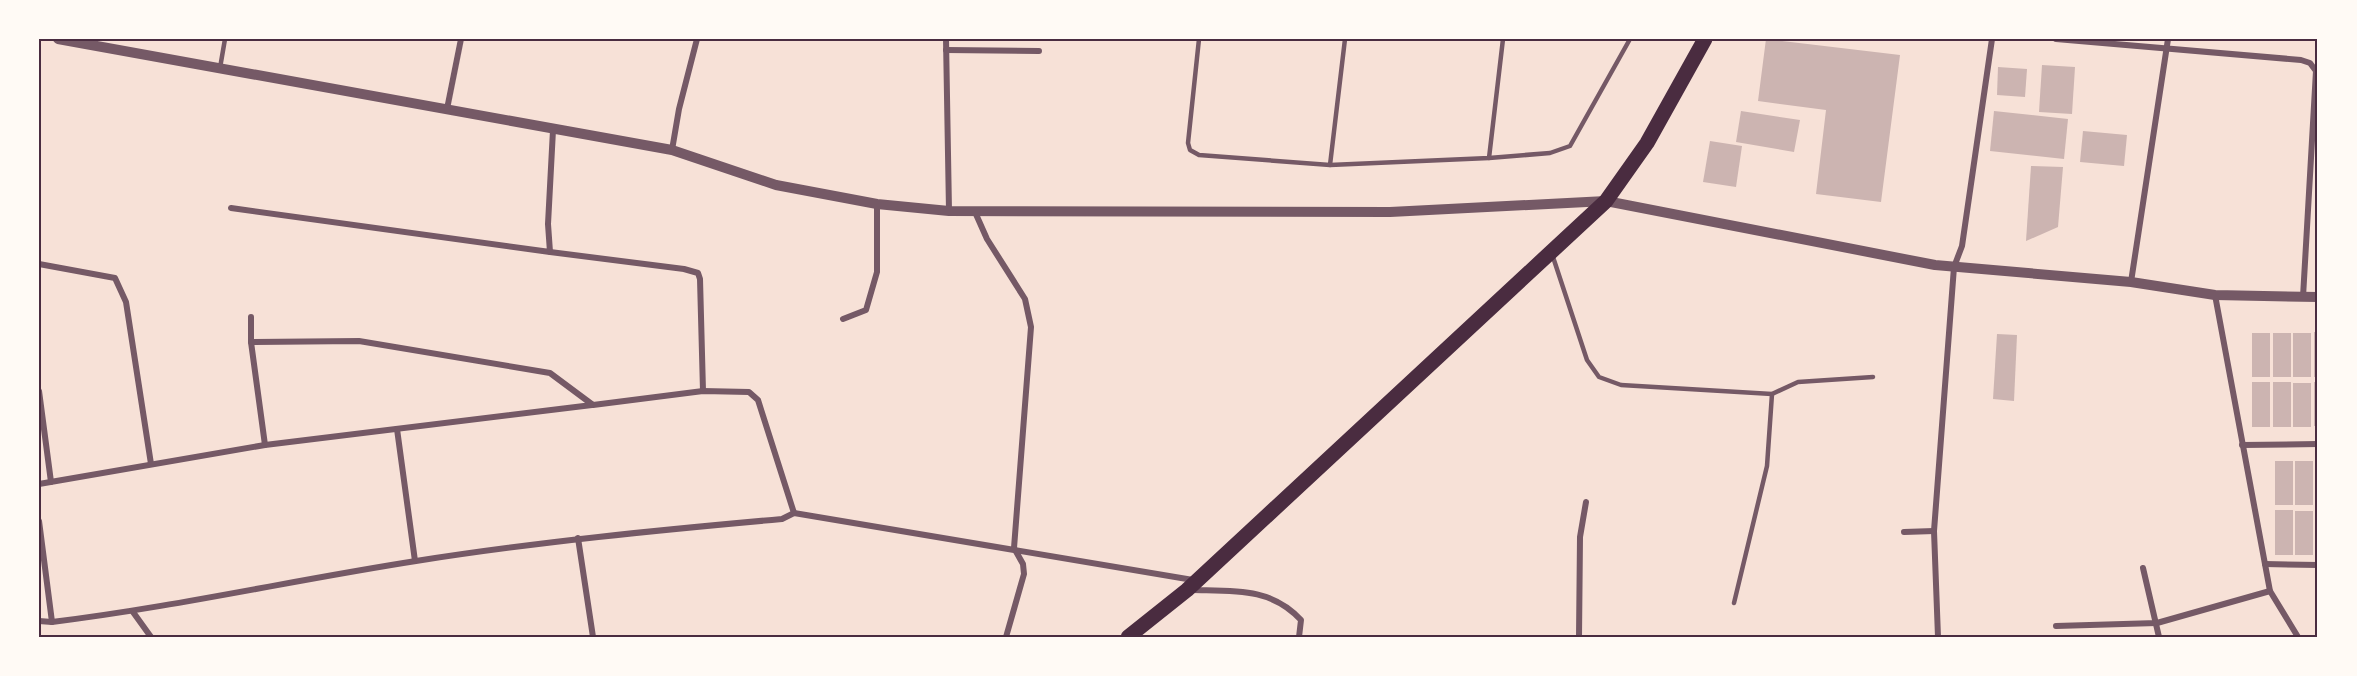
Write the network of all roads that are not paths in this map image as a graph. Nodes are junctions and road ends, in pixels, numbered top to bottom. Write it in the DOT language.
graph roads {
  1 [pos="58,39"];
  2 [pos="225,39"];
  3 [pos="461,39"];
  4 [pos="698,39"];
  5 [pos="946,39"];
  6 [pos="1199,39"];
  7 [pos="1345,39"];
  8 [pos="1503,39"];
  9 [pos="1630,39"];
  10 [pos="1705,39"];
  11 [pos="1992,39"];
  12 [pos="2056,39"];
  13 [pos="2168,39"];
  14 [pos="2167,49"];
  15 [pos="946,50"];
  16 [pos="1039,51"];
  17 [pos="220,70"];
  18 [pos="447,109"];
  19 [pos="553,130"];
  20 [pos="672,150"];
  21 [pos="1489,158"];
  22 [pos="1330,165"];
  23 [pos="1606,201"];
  24 [pos="877,204"];
  25 [pos="231,208"];
  26 [pos="949,211"];
  27 [pos="975,212"];
  28 [pos="550,252"];
  29 [pos="1551,252"];
  30 [pos="39,264"];
  31 [pos="1954,267"];
  32 [pos="2130,282"];
  33 [pos="2215,295"];
  34 [pos="2303,297"];
  35 [pos="2318,297"];
  36 [pos="251,316"];
  37 [pos="843,319"];
  38 [pos="251,342"];
  39 [pos="1873,377"];
  40 [pos="39,391"];
  41 [pos="703,391"];
  42 [pos="1772,394"];
  43 [pos="593,405"];
  44 [pos="397,429"];
  45 [pos="2318,444"];
  46 [pos="265,445"];
  47 [pos="2242,445"];
  48 [pos="151,464"];
  49 [pos="51,482"];
  50 [pos="39,484"];
  51 [pos="1586,502"];
  52 [pos="794,513"];
  53 [pos="39,521"];
  54 [pos="1934,531"];
  55 [pos="1904,532"];
  56 [pos="578,538"];
  57 [pos="1014,549"];
  58 [pos="415,561"];
  59 [pos="2265,564"];
  60 [pos="2318,565"];
  61 [pos="2143,568"];
  62 [pos="1192,586"];
  63 [pos="2270,591"];
  64 [pos="1734,603"];
  65 [pos="133,612"];
  66 [pos="39,621"];
  67 [pos="52,622"];
  68 [pos="2157,623"];
  69 [pos="2056,627"];
  70 [pos="2299,636"];
  71 [pos="151,637"];
  72 [pos="593,637"];
  73 [pos="1006,637"];
  74 [pos="1128,637"];
  75 [pos="1299,637"];
  76 [pos="1579,637"];
  77 [pos="1938,637"];
  78 [pos="2159,637"];
  1 -- 17 [label="street"];
  2 -- 17 [label="lane"];
  3 -- 18 [label="street"];
  4 -- 20 [label="street"];
  5 -- 15 [label="street"];
  6 -- 22 [label="lane"];
  7 -- 22 [label="lane"];
  8 -- 21 [label="lane"];
  9 -- 21 [label="lane"];
  10 -- 23 [label="main road"];
  11 -- 31 [label="street"];
  12 -- 14 [label="street"];
  13 -- 14 [label="street"];
  14 -- 32 [label="street"];
  14 -- 34 [label="street"];
  15 -- 16 [label="street"];
  15 -- 26 [label="street"];
  17 -- 18 [label="street"];
  18 -- 19 [label="street"];
  19 -- 20 [label="street"];
  19 -- 28 [label="street"];
  20 -- 24 [label="street"];
  21 -- 22 [label="lane"];
  23 -- 27 [label="street"];
  23 -- 29 [label="main road"];
  23 -- 31 [label="street"];
  24 -- 26 [label="street"];
  24 -- 37 [label="street"];
  25 -- 28 [label="street"];
  26 -- 27 [label="street"];
  27 -- 57 [label="street"];
  28 -- 41 [label="street"];
  29 -- 42 [label="lane"];
  29 -- 62 [label="main road"];
  30 -- 48 [label="street"];
  31 -- 32 [label="street"];
  31 -- 54 [label="street"];
  32 -- 33 [label="street"];
  33 -- 34 [label="street"];
  33 -- 47 [label="street"];
  34 -- 35 [label="street"];
  36 -- 38 [label="street"];
  38 -- 43 [label="street"];
  38 -- 46 [label="street"];
  39 -- 42 [label="lane"];
  40 -- 49 [label="street"];
  41 -- 43 [label="street"];
  41 -- 52 [label="street"];
  42 -- 64 [label="lane"];
  43 -- 44 [label="street"];
  44 -- 46 [label="street"];
  44 -- 58 [label="street"];
  45 -- 47 [label="street"];
  46 -- 48 [label="street"];
  47 -- 59 [label="street"];
  48 -- 49 [label="street"];
  49 -- 50 [label="street"];
  51 -- 76 [label="street"];
  52 -- 56 [label="street"];
  52 -- 57 [label="street"];
  53 -- 67 [label="street"];
  54 -- 55 [label="street"];
  54 -- 77 [label="street"];
  56 -- 58 [label="street"];
  56 -- 72 [label="street"];
  57 -- 62 [label="street"];
  57 -- 73 [label="street"];
  58 -- 65 [label="street"];
  59 -- 60 [label="street"];
  59 -- 63 [label="street"];
  61 -- 68 [label="street"];
  62 -- 74 [label="main road"];
  62 -- 75 [label="street"];
  63 -- 68 [label="street"];
  63 -- 70 [label="street"];
  65 -- 67 [label="street"];
  65 -- 71 [label="street"];
  66 -- 67 [label="street"];
  68 -- 69 [label="street"];
  68 -- 78 [label="street"];
}
